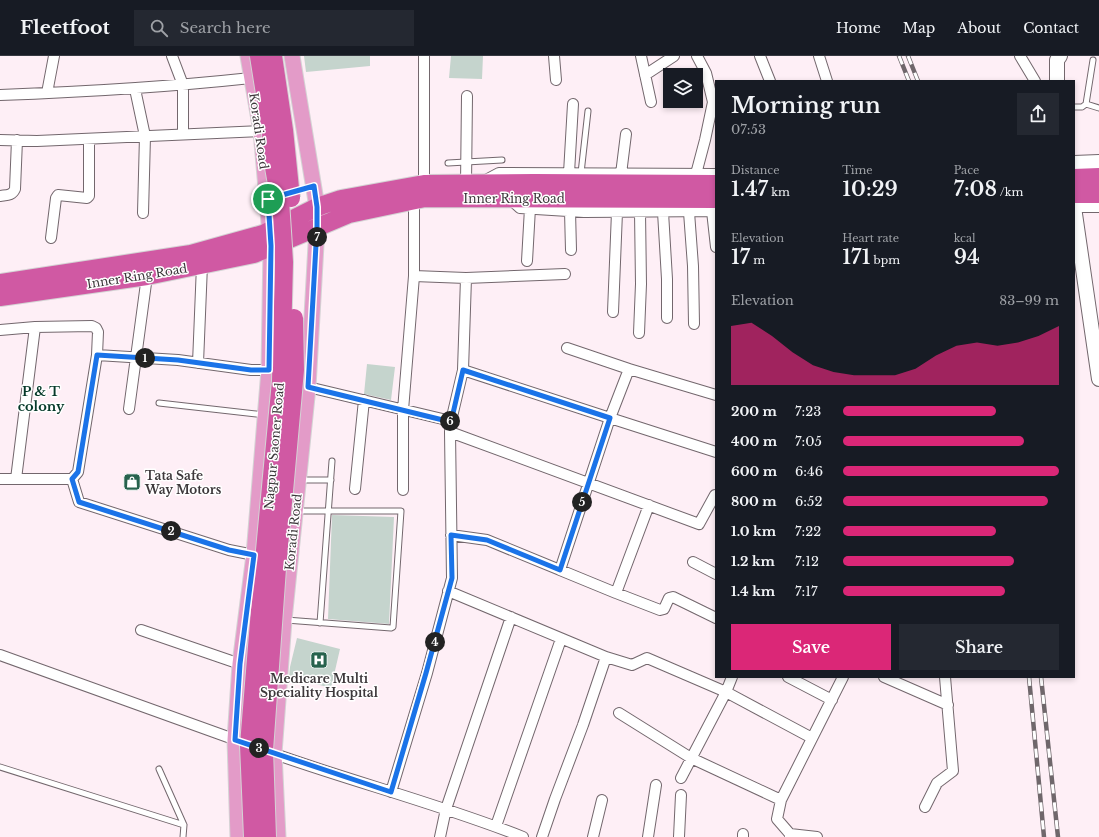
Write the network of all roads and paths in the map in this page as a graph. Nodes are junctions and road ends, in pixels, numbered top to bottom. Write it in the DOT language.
graph roads {
  1 [pos="54,56"];
  2 [pos="172,56"];
  3 [pos="248,56"];
  4 [pos="259,56"];
  5 [pos="273,56"];
  6 [pos="292,56"];
  7 [pos="424,56"];
  8 [pos="554,56"];
  9 [pos="641,56"];
  10 [pos="674,56"];
  11 [pos="697,56"];
  12 [pos="760,56"];
  13 [pos="819,56"];
  14 [pos="1020,56"];
  15 [pos="1060,56"];
  16 [pos="1093,60"];
  17 [pos="645,75"];
  18 [pos="251,78"];
  19 [pos="556,80"];
  20 [pos="770,80"];
  21 [pos="827,80"];
  22 [pos="1034,80"];
  23 [pos="1057,80"];
  24 [pos="183,85"];
  25 [pos="135,89"];
  26 [pos="47,93"];
  27 [pos="0,95"];
  28 [pos="467,96"];
  29 [pos="651,102"];
  30 [pos="573,104"];
  31 [pos="1086,104"];
  32 [pos="1075,107"];
  33 [pos="1099,108"];
  34 [pos="588,111"];
  35 [pos="261,131"];
  36 [pos="184,134"];
  37 [pos="626,134"];
  38 [pos="145,136"];
  39 [pos="89,138"];
  40 [pos="0,140"];
  41 [pos="17,140"];
  42 [pos="502,160"];
  43 [pos="466,162"];
  44 [pos="1099,162"];
  45 [pos="448,163"];
  46 [pos="1075,163"];
  47 [pos="569,173"];
  48 [pos="581,174"];
  49 [pos="621,174"];
  50 [pos="696,174"];
  51 [pos="715,174"];
  52 [pos="1099,177"];
  53 [pos="1075,178"];
  54 [pos="473,184"];
  55 [pos="715,184"];
  56 [pos="314,186"];
  57 [pos="421,194"];
  58 [pos="1075,194"];
  59 [pos="1099,194"];
  60 [pos="0,196"];
  61 [pos="509,198"];
  62 [pos="645,198"];
  63 [pos="268,199"];
  64 [pos="1099,205"];
  65 [pos="1075,206"];
  66 [pos="317,207"];
  67 [pos="715,207"];
  68 [pos="530,208"];
  69 [pos="570,211"];
  70 [pos="142,212"];
  71 [pos="616,212"];
  72 [pos="663,212"];
  73 [pos="689,212"];
  74 [pos="1075,213"];
  75 [pos="317,227"];
  76 [pos="51,238"];
  77 [pos="271,238"];
  78 [pos="571,250"];
  79 [pos="527,261"];
  80 [pos="202,265"];
  81 [pos="565,274"];
  82 [pos="147,276"];
  83 [pos="414,276"];
  84 [pos="466,278"];
  85 [pos="0,283"];
  86 [pos="0,297"];
  87 [pos="612,312"];
  88 [pos="667,318"];
  89 [pos="694,324"];
  90 [pos="35,327"];
  91 [pos="0,330"];
  92 [pos="639,333"];
  93 [pos="567,348"];
  94 [pos="97,355"];
  95 [pos="136,357"];
  96 [pos="198,363"];
  97 [pos="269,370"];
  98 [pos="463,370"];
  99 [pos="629,370"];
  100 [pos="1099,380"];
  101 [pos="308,393"];
  102 [pos="715,395"];
  103 [pos="364,400"];
  104 [pos="159,403"];
  105 [pos="266,408"];
  106 [pos="129,409"];
  107 [pos="403,410"];
  108 [pos="610,418"];
  109 [pos="451,427"];
  110 [pos="715,452"];
  111 [pos="332,461"];
  112 [pos="0,479"];
  113 [pos="16,479"];
  114 [pos="72,479"];
  115 [pos="299,480"];
  116 [pos="331,480"];
  117 [pos="588,482"];
  118 [pos="355,489"];
  119 [pos="403,490"];
  120 [pos="715,494"];
  121 [pos="649,505"];
  122 [pos="296,511"];
  123 [pos="329,512"];
  124 [pos="451,535"];
  125 [pos="254,555"];
  126 [pos="693,562"];
  127 [pos="560,570"];
  128 [pos="715,573"];
  129 [pos="448,591"];
  130 [pos="616,593"];
  131 [pos="511,617"];
  132 [pos="715,618"];
  133 [pos="284,620"];
  134 [pos="320,623"];
  135 [pos="141,630"];
  136 [pos="561,639"];
  137 [pos="0,654"];
  138 [pos="606,657"];
  139 [pos="240,664"];
  140 [pos="732,678"];
  141 [pos="790,678"];
  142 [pos="843,678"];
  143 [pos="886,678"];
  144 [pos="945,678"];
  145 [pos="726,692"];
  146 [pos="832,700"];
  147 [pos="948,705"];
  148 [pos="619,712"];
  149 [pos="812,738"];
  150 [pos="235,740"];
  151 [pos="274,753"];
  152 [pos="691,758"];
  153 [pos="0,767"];
  154 [pos="158,769"];
  155 [pos="680,778"];
  156 [pos="656,785"];
  157 [pos="391,792"];
  158 [pos="681,795"];
  159 [pos="602,800"];
  160 [pos="781,800"];
  161 [pos="925,807"];
  162 [pos="446,809"];
  163 [pos="184,825"];
  164 [pos="496,826"];
  165 [pos="790,835"];
  166 [pos="183,837"];
  167 [pos="238,837"];
  168 [pos="252,837"];
  169 [pos="267,837"];
  170 [pos="278,837"];
  171 [pos="440,837"];
  172 [pos="523,837"];
  173 [pos="542,837"];
  174 [pos="593,837"];
  175 [pos="648,837"];
  176 [pos="679,837"];
  177 [pos="817,837"];
  1 -- 26 [label="street"];
  2 -- 24 [label="street"];
  3 -- 18 [label="main road, Koradi Road"];
  4 -- 168 [label="highway, Nagpur Saoner Road, bridge"];
  5 -- 169 [label="highway, Nagpur Saoner Road, bridge"];
  6 -- 56 [label="main road"];
  7 -- 57 [label="street"];
  8 -- 19 [label="street"];
  9 -- 17 [label="street"];
  10 -- 17 [label="street"];
  11 -- 50 [label="street"];
  12 -- 20 [label="street"];
  13 -- 21 [label="street"];
  14 -- 22 [label="street"];
  15 -- 23 [label="street"];
  16 -- 31 [label="lane"];
  17 -- 29 [label="street"];
  18 -- 24 [label="street"];
  18 -- 35 [label="main road, Koradi Road"];
  24 -- 25 [label="street"];
  24 -- 36 [label="street"];
  25 -- 26 [label="street"];
  25 -- 38 [label="street"];
  26 -- 27 [label="street"];
  28 -- 43 [label="street"];
  30 -- 47 [label="street"];
  31 -- 32 [label="lane"];
  31 -- 33 [label="lane"];
  34 -- 48 [label="lane"];
  35 -- 36 [label="street"];
  35 -- 63 [label="main road, Koradi Road"];
  36 -- 38 [label="street"];
  37 -- 49 [label="street"];
  38 -- 39 [label="street"];
  38 -- 70 [label="street"];
  39 -- 41 [label="street"];
  39 -- 76 [label="street"];
  40 -- 41 [label="street"];
  41 -- 60 [label="street"];
  42 -- 43 [label="lane"];
  43 -- 45 [label="lane"];
  43 -- 54 [label="street"];
  44 -- 46 [label="street"];
  47 -- 48 [label="street"];
  47 -- 54 [label="street"];
  48 -- 49 [label="street"];
  49 -- 50 [label="street"];
  50 -- 51 [label="street"];
  52 -- 53 [label="highway"];
  54 -- 57 [label="highway, Inner Ring Road"];
  54 -- 62 [label="highway, Inner Ring Road"];
  55 -- 62 [label="highway, Inner Ring Road"];
  56 -- 63 [label="main road"];
  56 -- 66 [label="main road"];
  57 -- 61 [label="highway, Inner Ring Road"];
  57 -- 66 [label="highway, Inner Ring Road"];
  57 -- 75 [label="highway, Inner Ring Road"];
  57 -- 83 [label="street"];
  58 -- 59 [label="highway"];
  61 -- 62 [label="highway, Inner Ring Road"];
  61 -- 68 [label="street"];
  62 -- 67 [label="highway, Inner Ring Road"];
  62 -- 71 [label="street"];
  62 -- 72 [label="street"];
  62 -- 92 [label="street"];
  63 -- 77 [label="main road, Koradi Road"];
  64 -- 65 [label="street"];
  66 -- 75 [label="main road, Koradi Road"];
  66 -- 77 [label="highway, Inner Ring Road"];
  67 -- 73 [label="street"];
  68 -- 69 [label="street"];
  68 -- 79 [label="street"];
  69 -- 71 [label="street"];
  69 -- 78 [label="street"];
  71 -- 87 [label="street"];
  72 -- 73 [label="street"];
  72 -- 88 [label="street"];
  73 -- 89 [label="street"];
  74 -- 100 [label="street"];
  75 -- 77 [label="highway, Inner Ring Road"];
  75 -- 101 [label="main road, Koradi Road"];
  77 -- 80 [label="highway, Inner Ring Road"];
  77 -- 85 [label="highway, Inner Ring Road"];
  77 -- 97 [label="main road, Koradi Road"];
  80 -- 82 [label="highway, Inner Ring Road"];
  80 -- 96 [label="street"];
  81 -- 84 [label="street"];
  82 -- 86 [label="highway, Inner Ring Road"];
  82 -- 95 [label="street"];
  83 -- 84 [label="street"];
  83 -- 107 [label="street"];
  84 -- 98 [label="street"];
  90 -- 91 [label="street"];
  90 -- 94 [label="street"];
  90 -- 113 [label="street"];
  93 -- 99 [label="street"];
  94 -- 95 [label="street"];
  94 -- 114 [label="street"];
  95 -- 96 [label="street"];
  95 -- 106 [label="street"];
  96 -- 97 [label="street"];
  97 -- 105 [label="main road, Koradi Road"];
  98 -- 108 [label="street"];
  98 -- 109 [label="street"];
  99 -- 102 [label="street"];
  99 -- 108 [label="street"];
  101 -- 103 [label="street"];
  101 -- 105 [label="main road"];
  101 -- 115 [label="main road, Koradi Road"];
  103 -- 107 [label="street"];
  103 -- 118 [label="street"];
  104 -- 105 [label="lane"];
  105 -- 125 [label="main road, Koradi Road"];
  107 -- 109 [label="street"];
  107 -- 119 [label="street"];
  108 -- 110 [label="street"];
  108 -- 117 [label="street"];
  109 -- 117 [label="street"];
  109 -- 124 [label="street"];
  111 -- 116 [label="lane"];
  112 -- 113 [label="street"];
  113 -- 114 [label="street"];
  114 -- 125 [label="street"];
  115 -- 116 [label="lane"];
  115 -- 122 [label="main road, Koradi Road"];
  116 -- 123 [label="lane"];
  117 -- 121 [label="street"];
  117 -- 127 [label="street"];
  120 -- 121 [label="street"];
  121 -- 130 [label="street"];
  122 -- 123 [label="lane"];
  122 -- 133 [label="main road, Koradi Road"];
  123 -- 134 [label="lane"];
  123 -- 134 [label="lane"];
  124 -- 127 [label="street"];
  124 -- 129 [label="street"];
  125 -- 139 [label="main road, Koradi Road"];
  126 -- 128 [label="street"];
  127 -- 130 [label="street"];
  129 -- 131 [label="street"];
  129 -- 157 [label="street"];
  130 -- 132 [label="street"];
  131 -- 136 [label="street"];
  131 -- 162 [label="street"];
  133 -- 134 [label="lane"];
  133 -- 151 [label="main road, Koradi Road"];
  135 -- 139 [label="street"];
  136 -- 138 [label="street"];
  136 -- 164 [label="street"];
  137 -- 150 [label="street"];
  138 -- 145 [label="street"];
  138 -- 173 [label="street"];
  139 -- 150 [label="main road, Koradi Road"];
  140 -- 145 [label="street"];
  141 -- 146 [label="street"];
  142 -- 146 [label="street"];
  143 -- 147 [label="street"];
  144 -- 147 [label="street"];
  145 -- 149 [label="street"];
  145 -- 152 [label="street"];
  146 -- 149 [label="street"];
  147 -- 161 [label="street"];
  148 -- 152 [label="street"];
  149 -- 160 [label="street"];
  150 -- 151 [label="street"];
  150 -- 167 [label="main road, Koradi Road"];
  151 -- 157 [label="street"];
  151 -- 170 [label="main road, Koradi Road"];
  152 -- 155 [label="street"];
  152 -- 160 [label="street"];
  153 -- 163 [label="lane"];
  154 -- 163 [label="lane"];
  156 -- 175 [label="street"];
  157 -- 162 [label="street"];
  158 -- 176 [label="street"];
  159 -- 174 [label="street"];
  160 -- 165 [label="street"];
  162 -- 164 [label="street"];
  162 -- 171 [label="street"];
  163 -- 166 [label="lane"];
  164 -- 172 [label="street"];
  165 -- 177 [label="street"];
}
